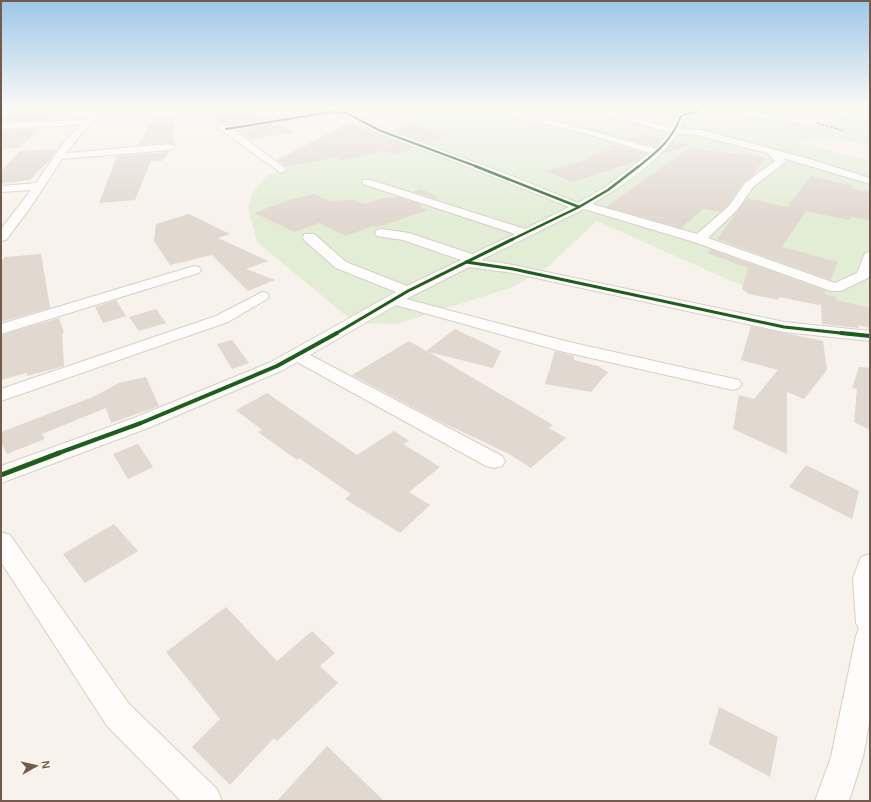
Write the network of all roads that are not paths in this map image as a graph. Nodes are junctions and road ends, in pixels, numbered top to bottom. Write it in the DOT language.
graph roads {
  1 [pos="68,146"];
  2 [pos="249,146"];
  3 [pos="422,146"];
  4 [pos="639,146"];
  5 [pos="663,146"];
  6 [pos="753,146"];
  7 [pos="170,147"];
  8 [pos="770,151"];
  9 [pos="658,152"];
  10 [pos="60,156"];
  11 [pos="282,170"];
  12 [pos="870,181"];
  13 [pos="366,182"];
  14 [pos="40,186"];
  15 [pos="1,189"];
  16 [pos="581,206"];
  17 [pos="381,233"];
  18 [pos="525,233"];
  19 [pos="309,236"];
  20 [pos="1,237"];
  21 [pos="700,239"];
  22 [pos="870,256"];
  23 [pos="469,261"];
  24 [pos="194,270"];
  25 [pos="408,290"];
  26 [pos="262,296"];
  27 [pos="394,300"];
  28 [pos="1,329"];
  29 [pos="870,336"];
  30 [pos="297,355"];
  31 [pos="733,384"];
  32 [pos="1,395"];
  33 [pos="494,461"];
  34 [pos="1,475"];
  35 [pos="1,542"];
  36 [pos="870,564"];
  37 [pos="870,624"];
  38 [pos="870,636"];
  39 [pos="205,801"];
  40 [pos="832,801"];
  1 -- 10 [label="street"];
  2 -- 11 [label="street"];
  3 -- 16 [label="street"];
  4 -- 9 [label="street"];
  5 -- 9 [label="street"];
  6 -- 8 [label="street"];
  7 -- 10 [label="street"];
  8 -- 12 [label="street"];
  8 -- 21 [label="street"];
  9 -- 16 [label="street"];
  10 -- 14 [label="street"];
  13 -- 18 [label="street"];
  14 -- 15 [label="street"];
  14 -- 20 [label="street"];
  16 -- 18 [label="street"];
  16 -- 21 [label="street"];
  17 -- 23 [label="street"];
  18 -- 23 [label="street"];
  19 -- 25 [label="street"];
  21 -- 22 [label="street"];
  23 -- 25 [label="street"];
  23 -- 29 [label="street"];
  24 -- 28 [label="street"];
  25 -- 27 [label="street"];
  26 -- 32 [label="street"];
  27 -- 30 [label="street"];
  27 -- 31 [label="street"];
  30 -- 33 [label="street"];
  30 -- 34 [label="street"];
  35 -- 39 [label="street"];
  36 -- 37 [label="street"];
  38 -- 40 [label="street"];
}
